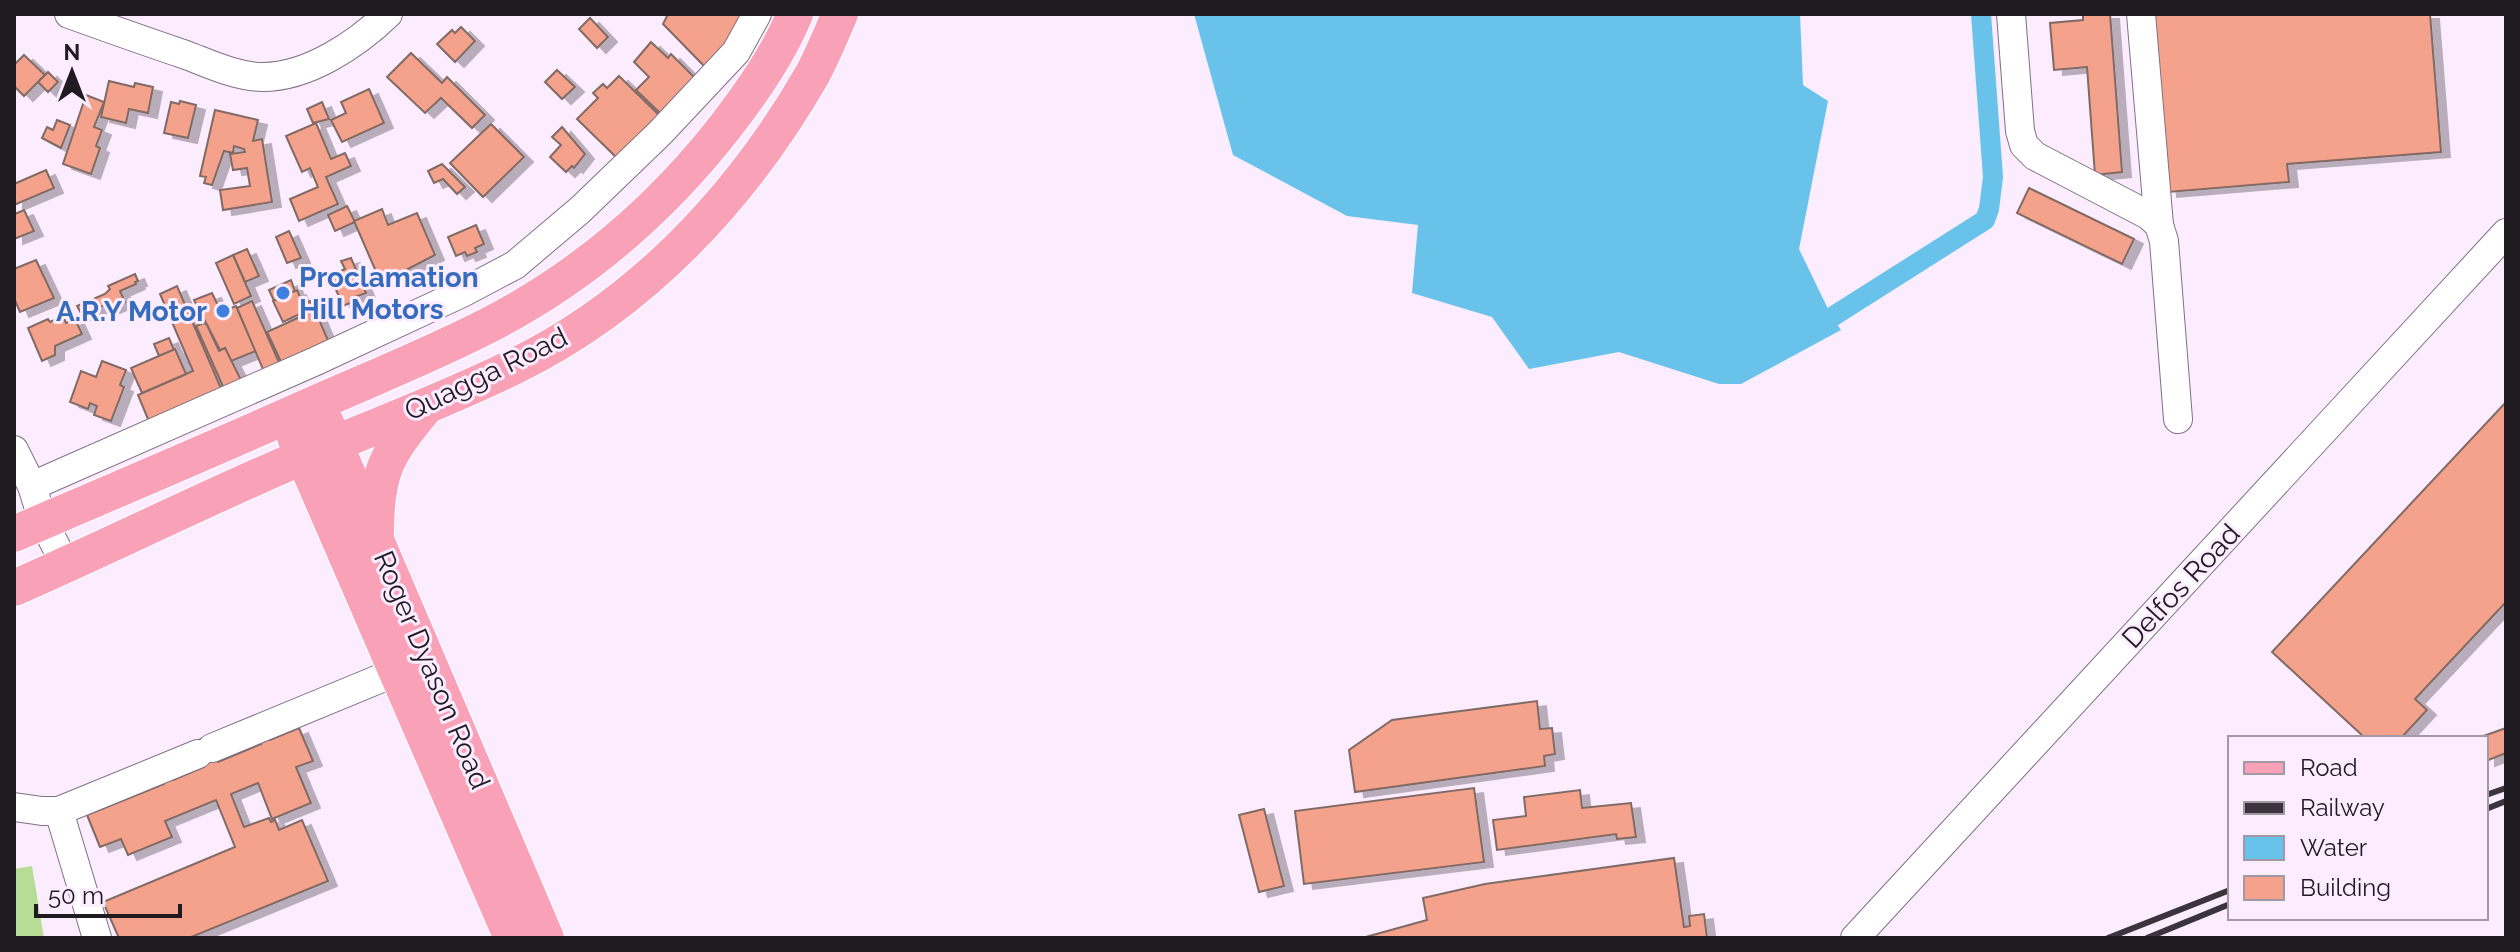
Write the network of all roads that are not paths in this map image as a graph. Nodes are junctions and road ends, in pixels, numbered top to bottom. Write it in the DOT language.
graph roads {
  1 [pos="69,14"];
  2 [pos="388,14"];
  3 [pos="757,14"];
  4 [pos="795,14"];
  5 [pos="840,14"];
  6 [pos="2011,14"];
  7 [pos="2141,14"];
  8 [pos="2159,225"];
  9 [pos="2506,233"];
  10 [pos="425,407"];
  11 [pos="302,410"];
  12 [pos="2178,419"];
  13 [pos="14,450"];
  14 [pos="319,450"];
  15 [pos="32,486"];
  16 [pos="28,528"];
  17 [pos="376,541"];
  18 [pos="66,566"];
  19 [pos="14,588"];
  20 [pos="396,672"];
  21 [pos="14,807"];
  22 [pos="59,811"];
  23 [pos="97,938"];
  24 [pos="512,938"];
  25 [pos="546,938"];
  26 [pos="1855,938"];
  1 -- 2 [label="street"];
  3 -- 15 [label="street"];
  4 -- 11 [label="main road, Quagga Road"];
  5 -- 10 [label="main road, Quagga Road"];
  6 -- 8 [label="street"];
  7 -- 8 [label="street"];
  8 -- 12 [label="street"];
  9 -- 26 [label="street, Delfos Road"];
  10 -- 14 [label="main road, Quagga Road"];
  10 -- 17 [label="main road"];
  11 -- 14 [label="main road, Roger Dyason Road"];
  11 -- 16 [label="main road, Quagga Road"];
  13 -- 15 [label="street"];
  14 -- 17 [label="main road, Roger Dyason Road"];
  14 -- 18 [label="main road, Quagga Road"];
  14 -- 20 [label="main road, Roger Dyason Road"];
  15 -- 16 [label="street"];
  16 -- 18 [label="street"];
  17 -- 25 [label="main road, Roger Dyason Road"];
  18 -- 19 [label="main road, Quagga Road"];
  20 -- 22 [label="street"];
  20 -- 24 [label="main road, Roger Dyason Road"];
  21 -- 22 [label="street"];
  22 -- 23 [label="street"];
}
